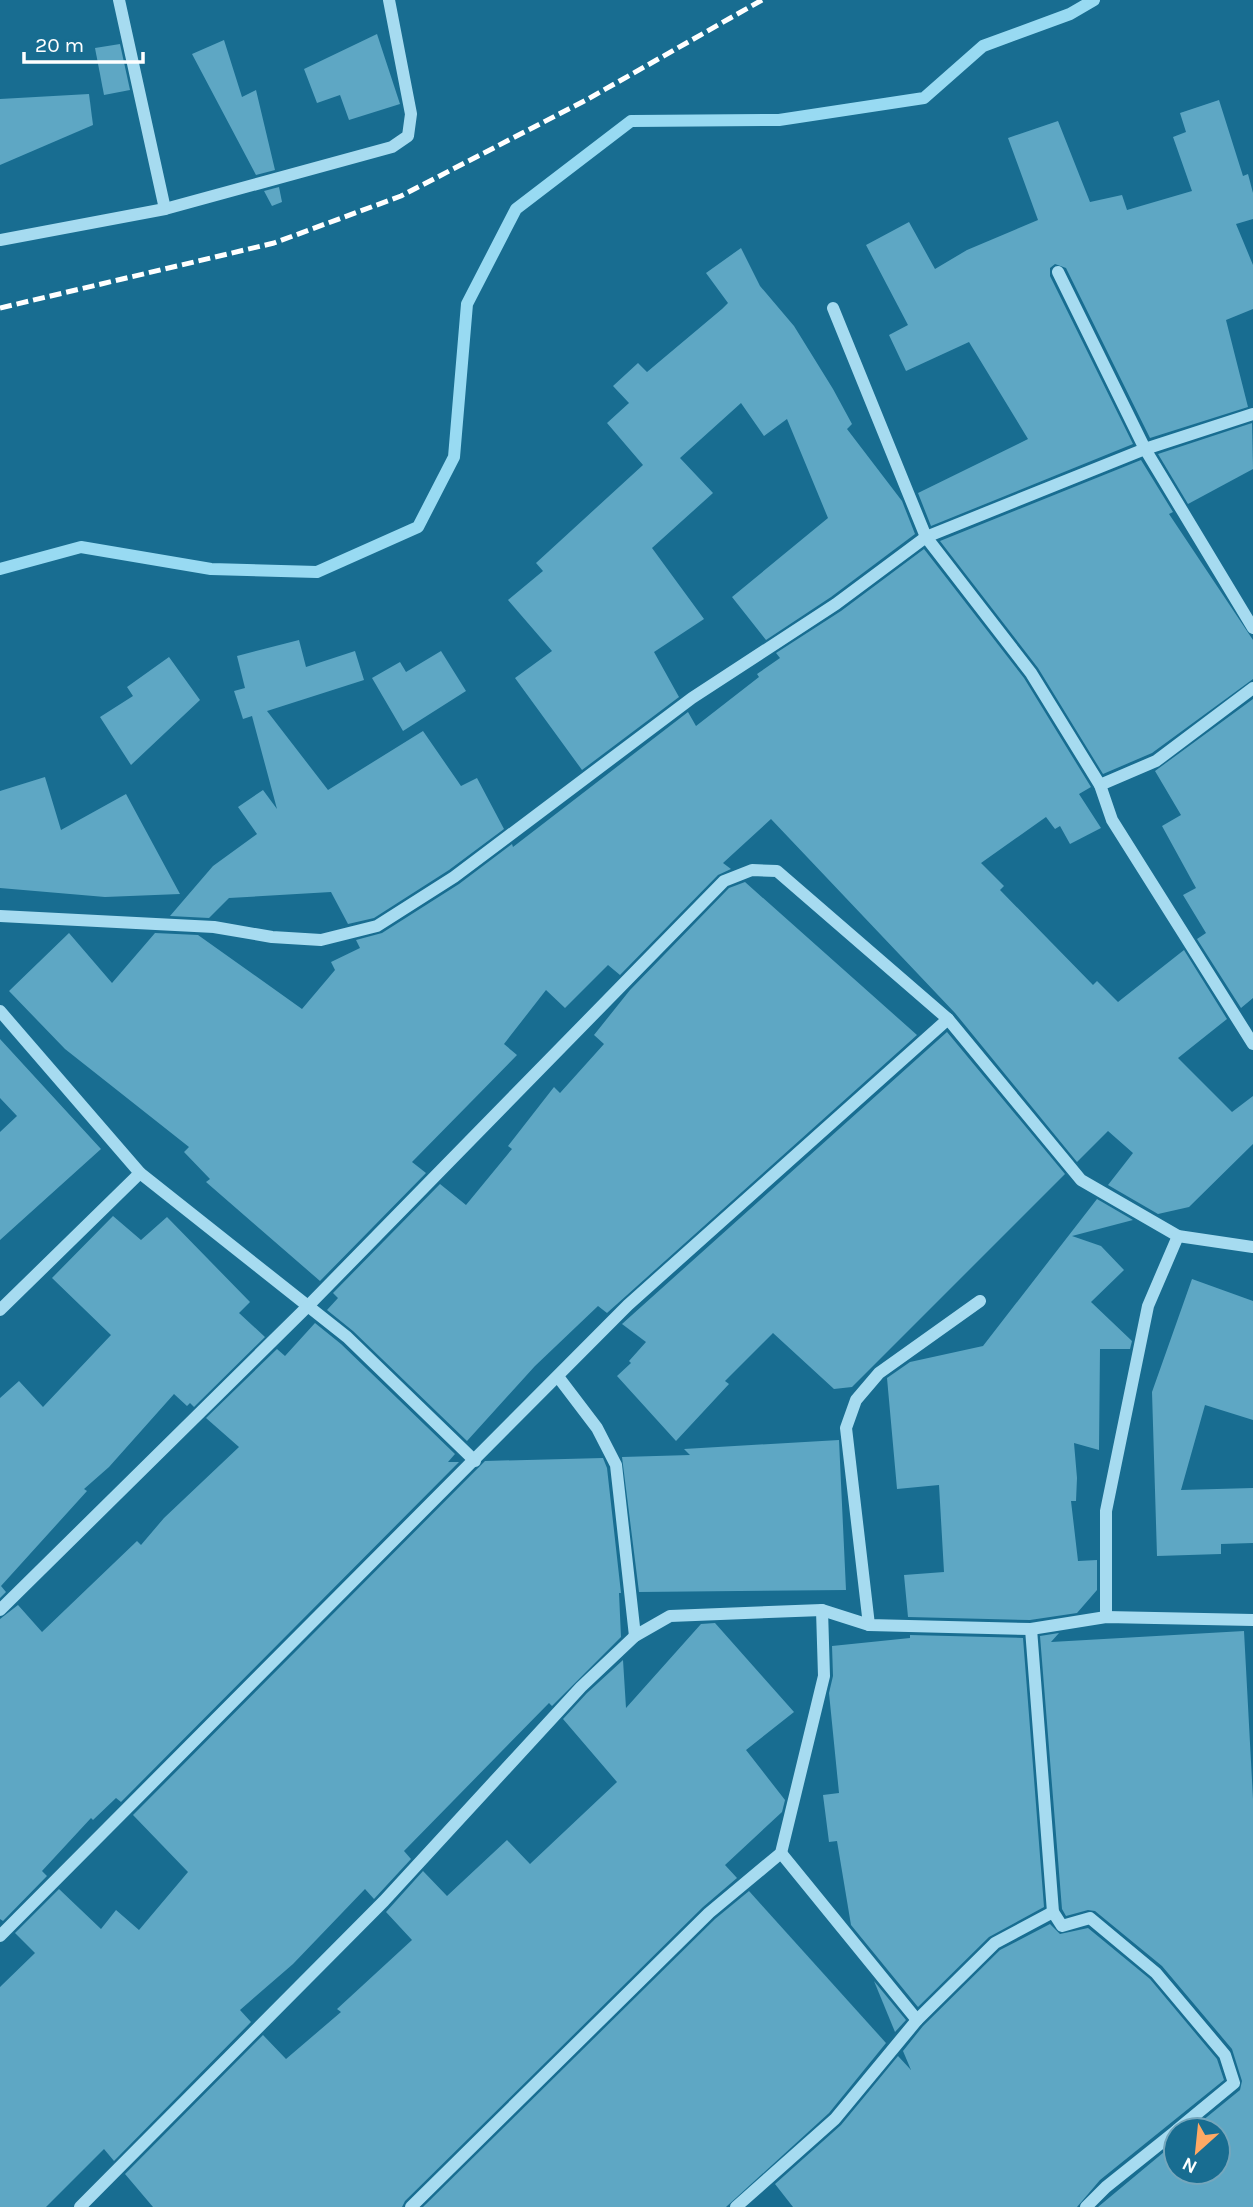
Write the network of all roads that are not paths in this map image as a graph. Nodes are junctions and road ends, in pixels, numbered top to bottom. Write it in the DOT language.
graph roads {
  1 [pos="119,0"];
  2 [pos="389,0"];
  3 [pos="164,209"];
  4 [pos="0,240"];
  5 [pos="1058,272"];
  6 [pos="833,308"];
  7 [pos="1253,414"];
  8 [pos="1145,449"];
  9 [pos="926,537"];
  10 [pos="1253,628"];
  11 [pos="1253,688"];
  12 [pos="1100,785"];
  13 [pos="0,916"];
  14 [pos="0,1011"];
  15 [pos="948,1019"];
  16 [pos="1253,1044"];
  17 [pos="140,1172"];
  18 [pos="1178,1236"];
  19 [pos="1253,1247"];
  20 [pos="980,1301"];
  21 [pos="307,1306"];
  22 [pos="0,1310"];
  23 [pos="559,1378"];
  24 [pos="474,1461"];
  25 [pos="0,1610"];
  26 [pos="822,1611"];
  27 [pos="1106,1617"];
  28 [pos="1253,1620"];
  29 [pos="869,1625"];
  30 [pos="1031,1629"];
  31 [pos="635,1636"];
  32 [pos="781,1853"];
  33 [pos="1053,1912"];
  34 [pos="0,1936"];
  35 [pos="917,2020"];
  36 [pos="1194,2116"];
  37 [pos="1162,2143"];
  38 [pos="80,2207"];
  39 [pos="411,2207"];
  40 [pos="736,2207"];
  41 [pos="1086,2207"];
  1 -- 3 [label="street"];
  2 -- 3 [label="street"];
  3 -- 4 [label="street"];
  5 -- 8 [label="street"];
  6 -- 9 [label="street"];
  7 -- 8 [label="street"];
  8 -- 9 [label="street"];
  8 -- 10 [label="street"];
  9 -- 12 [label="street"];
  9 -- 13 [label="street"];
  11 -- 12 [label="street"];
  12 -- 16 [label="street"];
  14 -- 17 [label="street"];
  15 -- 18 [label="street"];
  15 -- 21 [label="street"];
  15 -- 23 [label="street"];
  17 -- 21 [label="street"];
  17 -- 22 [label="street"];
  18 -- 19 [label="street"];
  18 -- 27 [label="street"];
  20 -- 29 [label="street"];
  21 -- 24 [label="street"];
  21 -- 25 [label="street"];
  23 -- 24 [label="street"];
  23 -- 31 [label="street"];
  24 -- 34 [label="street"];
  26 -- 29 [label="street"];
  26 -- 31 [label="street"];
  26 -- 32 [label="street"];
  27 -- 28 [label="street"];
  27 -- 30 [label="street"];
  29 -- 30 [label="street"];
  30 -- 33 [label="street"];
  31 -- 38 [label="street"];
  32 -- 35 [label="street"];
  32 -- 39 [label="street"];
  33 -- 35 [label="street"];
  33 -- 36 [label="street"];
  35 -- 40 [label="street"];
  37 -- 41 [label="street"];
}
